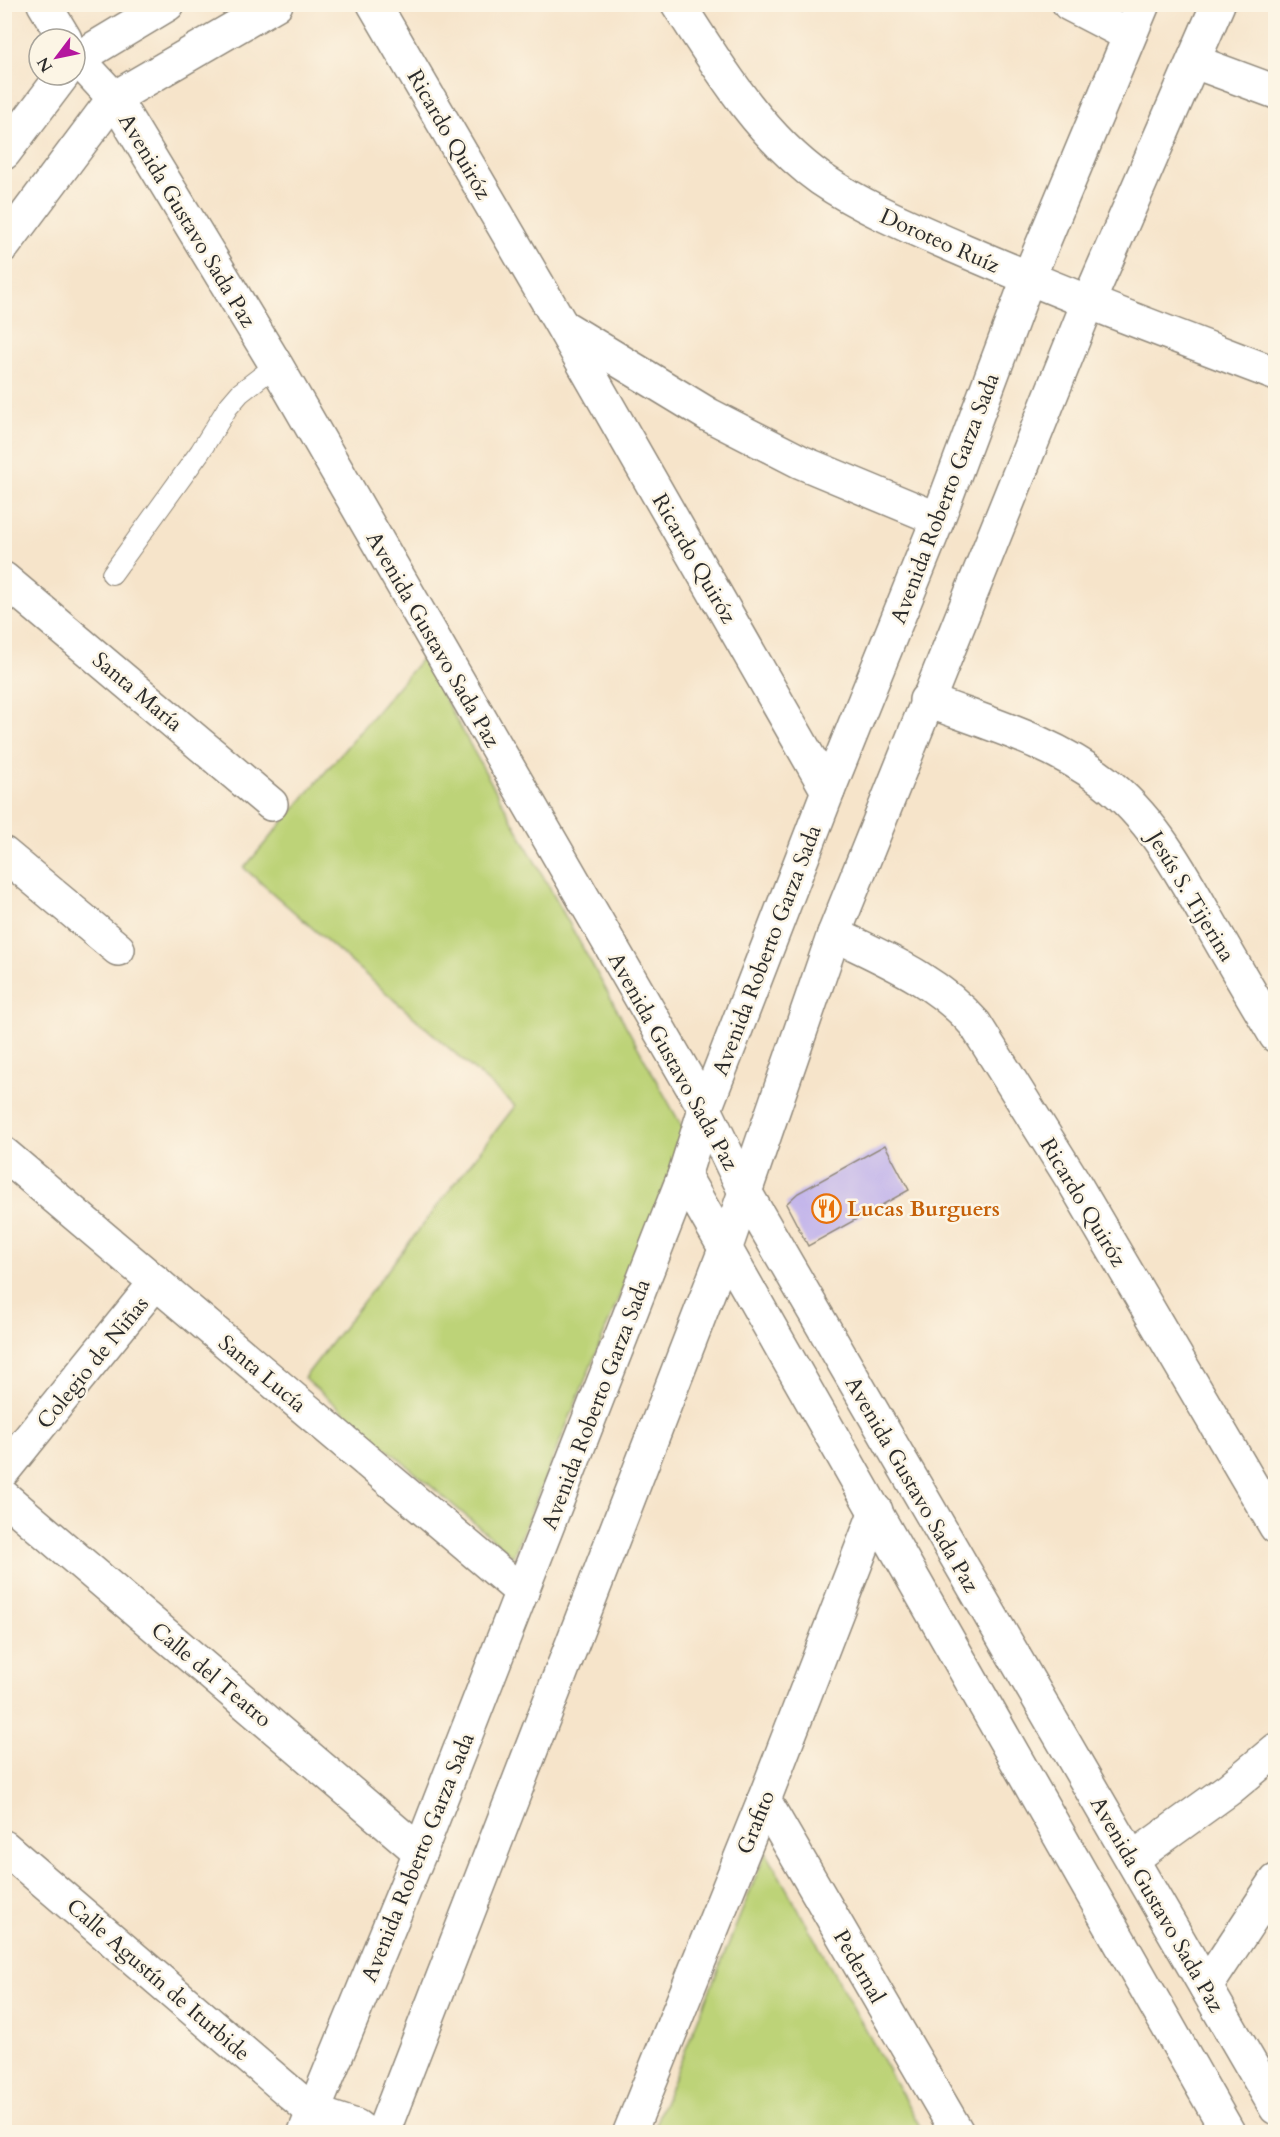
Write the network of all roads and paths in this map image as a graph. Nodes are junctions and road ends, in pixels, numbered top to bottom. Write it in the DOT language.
graph roads {
  1 [pos="44,4"];
  2 [pos="168,4"];
  3 [pos="276,4"];
  4 [pos="374,4"];
  5 [pos="678,4"];
  6 [pos="1069,4"];
  7 [pos="1143,4"];
  8 [pos="1218,4"];
  9 [pos="56,27"];
  10 [pos="1129,35"];
  11 [pos="87,49"];
  12 [pos="1195,62"];
  13 [pos="87,73"];
  14 [pos="51,87"];
  15 [pos="1275,92"];
  16 [pos="114,98"];
  17 [pos="4,153"];
  18 [pos="4,245"];
  19 [pos="1028,279"];
  20 [pos="1088,303"];
  21 [pos="562,326"];
  22 [pos="276,365"];
  23 [pos="1275,374"];
  24 [pos="939,519"];
  25 [pos="112,574"];
  26 [pos="4,579"];
  27 [pos="926,700"];
  28 [pos="828,791"];
  29 [pos="271,804"];
  30 [pos="4,854"];
  31 [pos="834,934"];
  32 [pos="118,949"];
  33 [pos="1275,1036"];
  34 [pos="705,1109"];
  35 [pos="4,1154"];
  36 [pos="684,1176"];
  37 [pos="745,1192"];
  38 [pos="726,1247"];
  39 [pos="156,1282"];
  40 [pos="4,1470"];
  41 [pos="4,1497"];
  42 [pos="876,1511"];
  43 [pos="1275,1527"];
  44 [pos="522,1592"];
  45 [pos="1275,1750"];
  46 [pos="764,1800"];
  47 [pos="4,1847"];
  48 [pos="420,1852"];
  49 [pos="1131,1859"];
  50 [pos="1275,1881"];
  51 [pos="1206,1987"];
  52 [pos="1275,2108"];
  53 [pos="309,2122"];
  54 [pos="364,2133"];
  55 [pos="383,2133"];
  56 [pos="630,2133"];
  57 [pos="957,2133"];
  58 [pos="1228,2133"];
  1 -- 9 [label="street, Avenida Gustavo Sada Paz"];
  2 -- 11 [label="street"];
  3 -- 16 [label="street"];
  4 -- 21 [label="street, Ricardo Quiróz"];
  5 -- 19 [label="street, Doroteo Ruíz"];
  6 -- 10 [label="street"];
  7 -- 10 [label="street, Avenida Roberto Garza Sada"];
  8 -- 12 [label="street"];
  10 -- 19 [label="street, Avenida Roberto Garza Sada"];
  12 -- 15 [label="street"];
  12 -- 20 [label="street"];
  13 -- 16 [label="street, Avenida Gustavo Sada Paz"];
  14 -- 17 [label="street"];
  16 -- 18 [label="street"];
  16 -- 22 [label="street, Avenida Gustavo Sada Paz"];
  19 -- 20 [label="street, Doroteo Ruíz"];
  19 -- 24 [label="street, Avenida Roberto Garza Sada"];
  20 -- 23 [label="street, Doroteo Ruíz"];
  20 -- 27 [label="street"];
  21 -- 24 [label="street, Ricardo Quiróz"];
  21 -- 28 [label="street, Ricardo Quiróz"];
  22 -- 25 [label="lane"];
  22 -- 34 [label="street, Avenida Gustavo Sada Paz"];
  24 -- 28 [label="street, Avenida Roberto Garza Sada"];
  26 -- 29 [label="street, Santa María"];
  27 -- 31 [label="street"];
  27 -- 33 [label="street, Jesús S. Tijerina"];
  28 -- 34 [label="street, Avenida Roberto Garza Sada"];
  30 -- 32 [label="street"];
  31 -- 37 [label="street"];
  31 -- 43 [label="street, Ricardo Quiróz"];
  34 -- 36 [label="street, Avenida Roberto Garza Sada"];
  34 -- 37 [label="street, Avenida Gustavo Sada Paz"];
  35 -- 39 [label="street, Santa Lucía"];
  36 -- 38 [label="street, Avenida Gustavo Sada Paz"];
  36 -- 44 [label="street, Avenida Roberto Garza Sada"];
  37 -- 38 [label="street"];
  37 -- 49 [label="street, Avenida Gustavo Sada Paz"];
  38 -- 42 [label="street, Avenida Gustavo Sada Paz"];
  38 -- 55 [label="street"];
  39 -- 40 [label="street, Colegio de Niñas"];
  39 -- 44 [label="street, Santa Lucía"];
  41 -- 48 [label="street, Calle del Teatro"];
  42 -- 46 [label="street, Grafito"];
  42 -- 58 [label="street, Avenida Gustavo Sada Paz"];
  44 -- 48 [label="street, Avenida Roberto Garza Sada"];
  45 -- 49 [label="street"];
  46 -- 56 [label="street, Grafito"];
  46 -- 57 [label="street, Pedernal"];
  47 -- 53 [label="street, Calle Agustín de Iturbide"];
  48 -- 53 [label="street, Avenida Roberto Garza Sada"];
  49 -- 51 [label="street, Avenida Gustavo Sada Paz"];
  50 -- 51 [label="street"];
  51 -- 52 [label="street, Avenida Gustavo Sada Paz"];
  53 -- 54 [label="street"];
}
